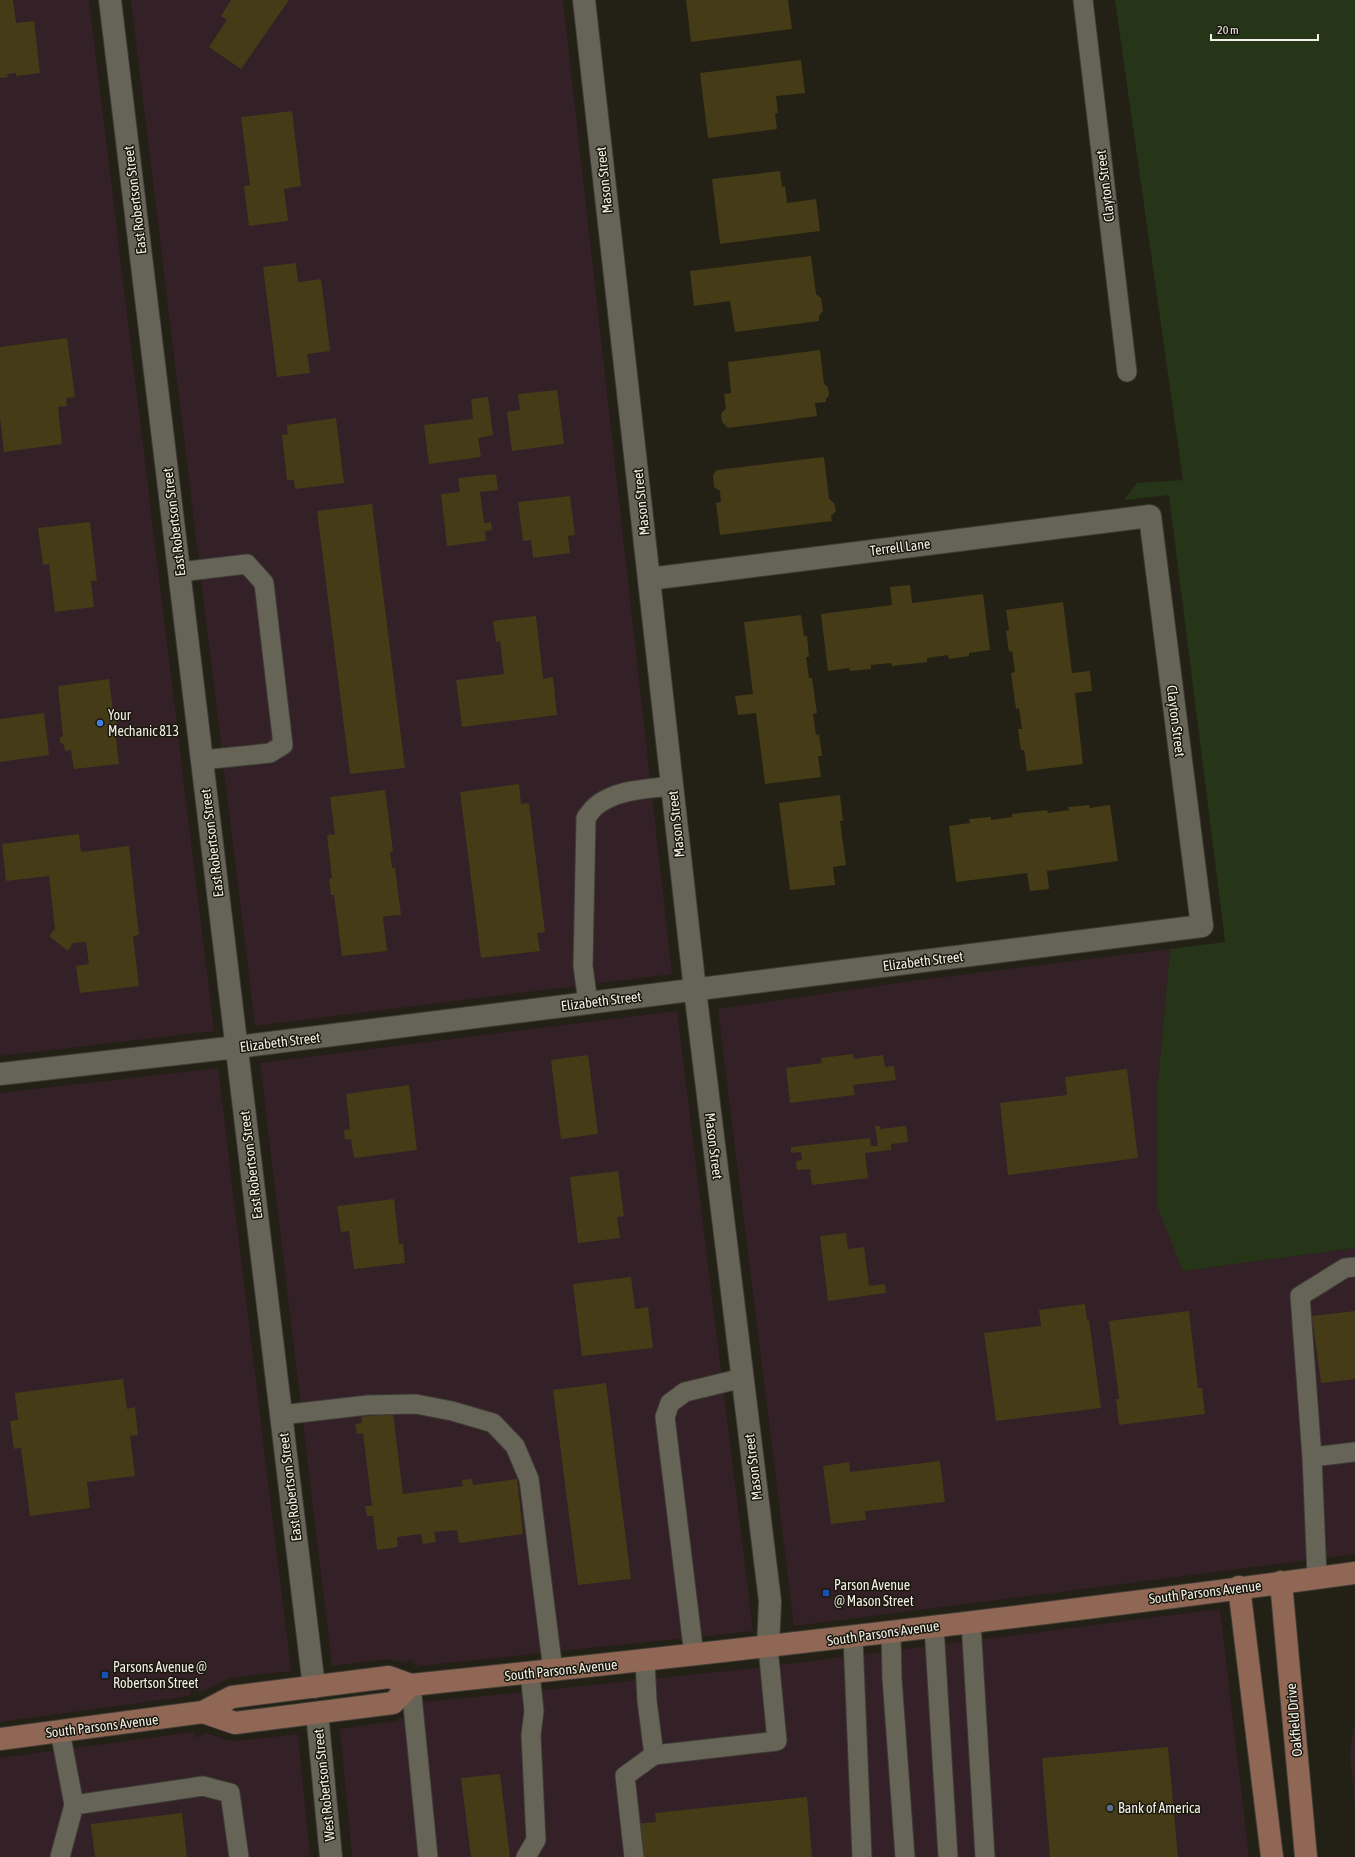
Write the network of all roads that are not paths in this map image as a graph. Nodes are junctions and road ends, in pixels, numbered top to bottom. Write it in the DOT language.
graph roads {
  1 [pos="110,0"];
  2 [pos="584,0"];
  3 [pos="1084,0"];
  4 [pos="1127,372"];
  5 [pos="1150,516"];
  6 [pos="180,572"];
  7 [pos="649,579"];
  8 [pos="202,760"];
  9 [pos="672,786"];
  10 [pos="1202,926"];
  11 [pos="695,990"];
  12 [pos="588,1003"];
  13 [pos="237,1047"];
  14 [pos="0,1074"];
  15 [pos="1355,1267"];
  16 [pos="743,1378"];
  17 [pos="281,1416"];
  18 [pos="1355,1452"];
  19 [pos="1312,1456"];
  20 [pos="1355,1572"];
  21 [pos="1317,1577"];
  22 [pos="1281,1582"];
  23 [pos="1239,1588"];
  24 [pos="971,1622"];
  25 [pos="934,1626"];
  26 [pos="891,1632"];
  27 [pos="853,1638"];
  28 [pos="768,1647"];
  29 [pos="694,1655"];
  30 [pos="645,1661"];
  31 [pos="553,1671"];
  32 [pos="530,1673"];
  33 [pos="411,1685"];
  34 [pos="314,1687"];
  35 [pos="203,1712"];
  36 [pos="317,1713"];
  37 [pos="60,1731"];
  38 [pos="0,1739"];
  39 [pos="654,1755"];
  40 [pos="74,1805"];
  41 [pos="60,1857"];
  42 [pos="239,1857"];
  43 [pos="331,1857"];
  44 [pos="428,1857"];
  45 [pos="526,1857"];
  46 [pos="634,1857"];
  47 [pos="862,1857"];
  48 [pos="905,1857"];
  49 [pos="948,1857"];
  50 [pos="985,1857"];
  51 [pos="1272,1857"];
  52 [pos="1306,1857"];
  1 -- 6 [label="street, East Robertson Street"];
  2 -- 7 [label="street, Mason Street"];
  3 -- 4 [label="lane, Clayton Street"];
  5 -- 7 [label="street, Terrell Lane"];
  5 -- 10 [label="street, Clayton Street"];
  6 -- 8 [label="street, East Robertson Street"];
  6 -- 8 [label="lane"];
  7 -- 9 [label="street, Mason Street"];
  8 -- 13 [label="street, East Robertson Street"];
  9 -- 11 [label="street, Mason Street"];
  9 -- 12 [label="lane"];
  10 -- 11 [label="street, Elizabeth Street"];
  11 -- 12 [label="street, Elizabeth Street"];
  11 -- 16 [label="street, Mason Street"];
  12 -- 13 [label="street, Elizabeth Street"];
  13 -- 14 [label="street, Elizabeth Street"];
  13 -- 17 [label="street, East Robertson Street"];
  15 -- 19 [label="lane"];
  16 -- 28 [label="street, Mason Street"];
  16 -- 29 [label="lane"];
  17 -- 31 [label="lane"];
  17 -- 34 [label="street, East Robertson Street"];
  18 -- 19 [label="lane"];
  19 -- 21 [label="lane"];
  20 -- 21 [label="street, South Parsons Avenue"];
  21 -- 22 [label="street, South Parsons Avenue"];
  22 -- 23 [label="street, South Parsons Avenue"];
  22 -- 52 [label="street, Oakfield Drive"];
  23 -- 24 [label="street, South Parsons Avenue"];
  23 -- 51 [label="street"];
  24 -- 25 [label="street, South Parsons Avenue"];
  24 -- 50 [label="lane"];
  25 -- 26 [label="street, South Parsons Avenue"];
  25 -- 49 [label="lane"];
  26 -- 27 [label="street, South Parsons Avenue"];
  26 -- 48 [label="lane"];
  27 -- 28 [label="street, South Parsons Avenue"];
  27 -- 47 [label="lane"];
  28 -- 29 [label="street, South Parsons Avenue"];
  28 -- 39 [label="lane"];
  29 -- 30 [label="street, South Parsons Avenue"];
  30 -- 31 [label="street, South Parsons Avenue"];
  30 -- 39 [label="lane"];
  31 -- 32 [label="street, South Parsons Avenue"];
  32 -- 33 [label="street, South Parsons Avenue"];
  32 -- 45 [label="lane"];
  33 -- 34 [label="street, South Parsons Avenue"];
  33 -- 36 [label="street, South Parsons Avenue"];
  33 -- 44 [label="lane"];
  34 -- 35 [label="street, South Parsons Avenue"];
  35 -- 36 [label="street, South Parsons Avenue"];
  35 -- 37 [label="street, South Parsons Avenue"];
  36 -- 43 [label="street, West Robertson Street"];
  37 -- 38 [label="street, South Parsons Avenue"];
  37 -- 40 [label="lane"];
  39 -- 46 [label="lane"];
  40 -- 41 [label="lane"];
  40 -- 42 [label="lane"];
}
